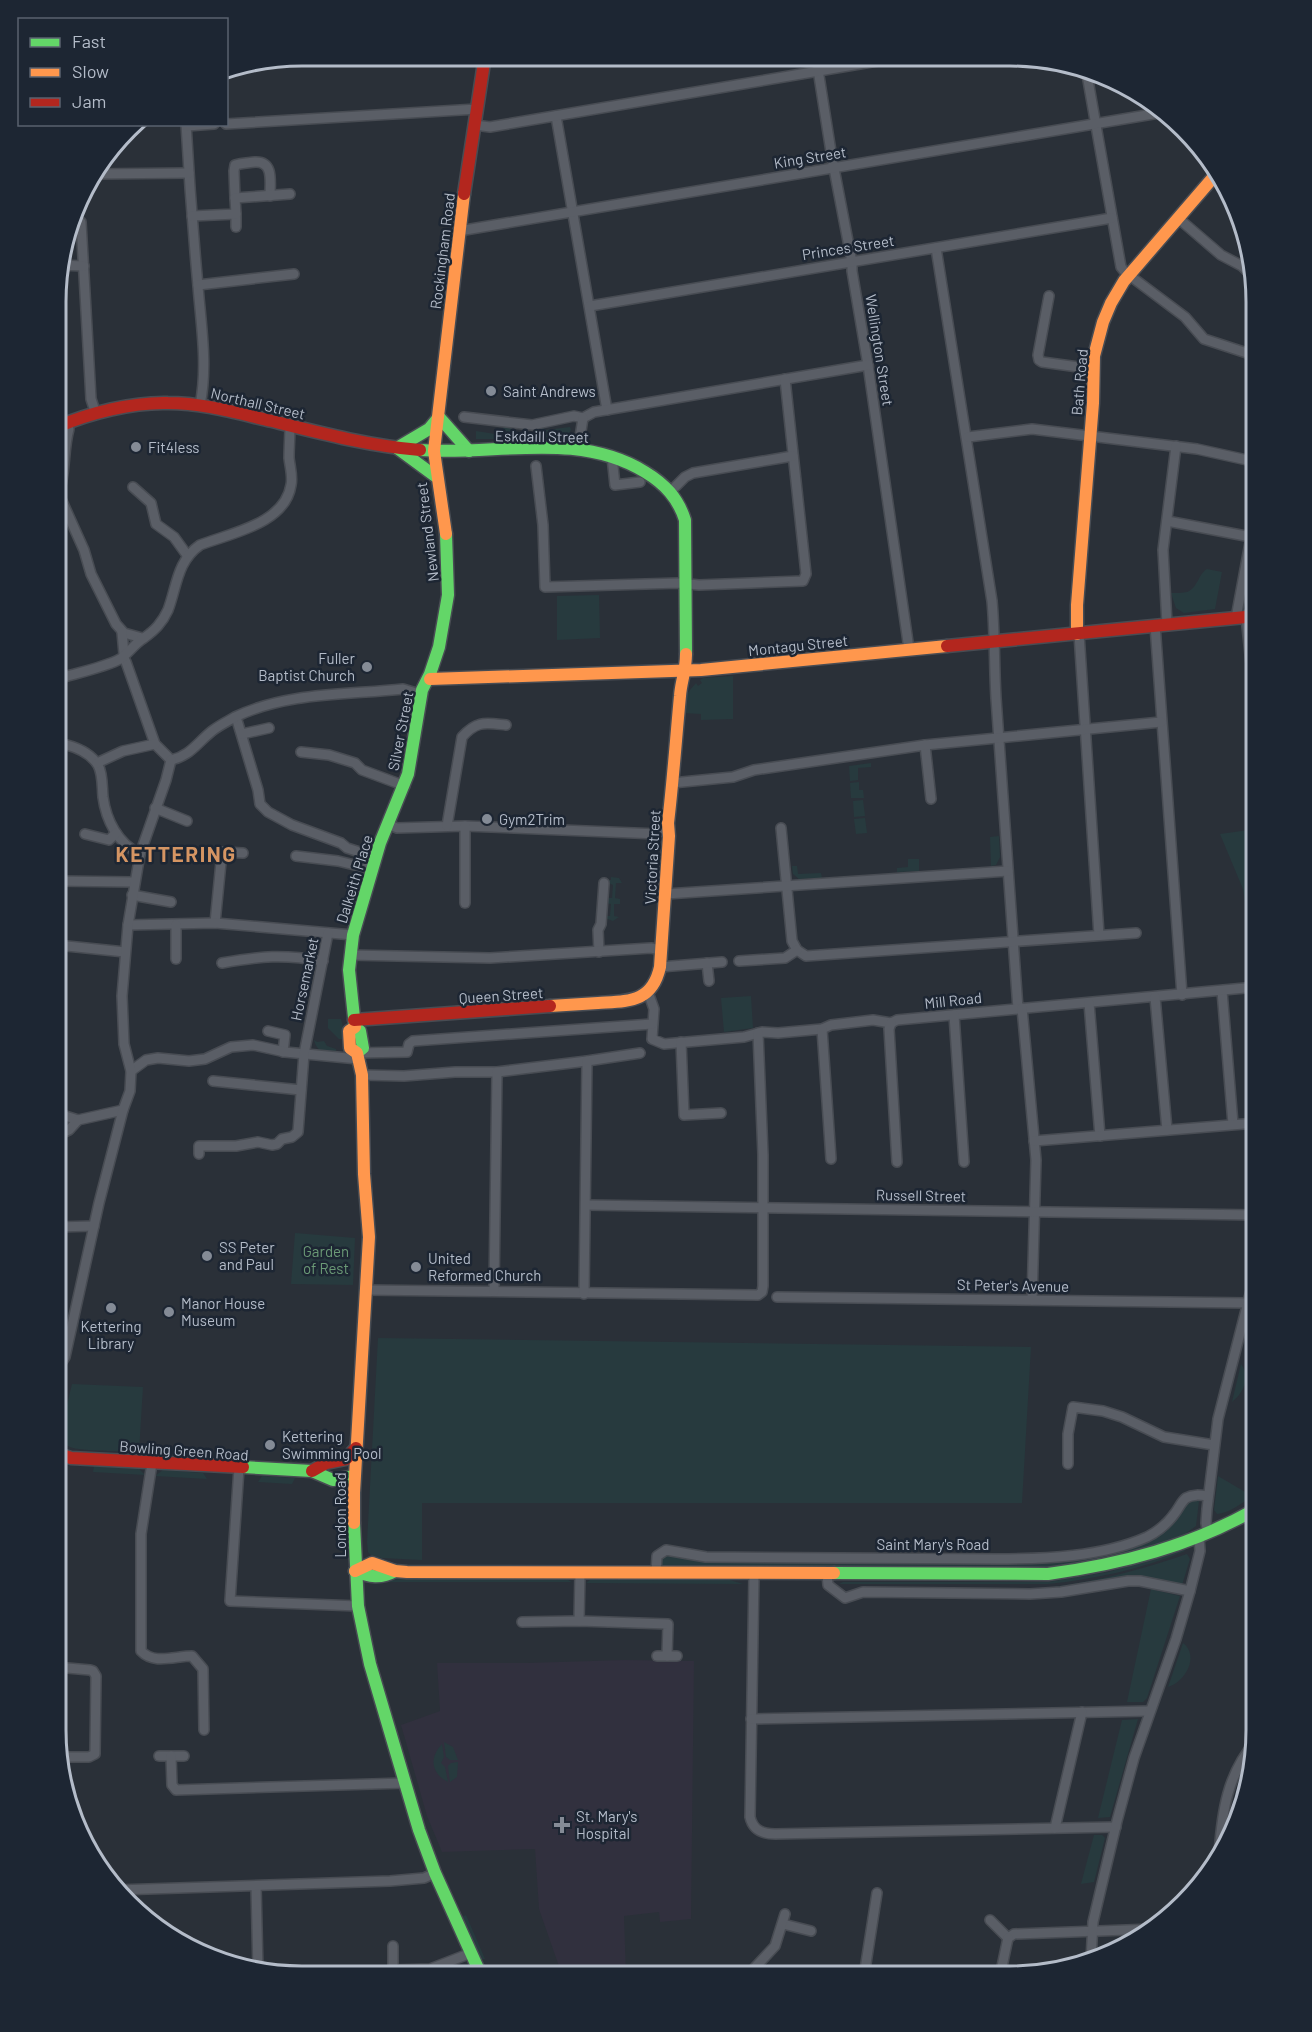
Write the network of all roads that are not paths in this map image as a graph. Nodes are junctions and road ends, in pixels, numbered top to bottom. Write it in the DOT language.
graph roads {
  1 [pos="483,66"];
  2 [pos="817,66"];
  3 [pos="848,66"];
  4 [pos="818,71"];
  5 [pos="1088,80"];
  6 [pos="477,109"];
  7 [pos="1153,114"];
  8 [pos="556,116"];
  9 [pos="1096,123"];
  10 [pos="228,124"];
  11 [pos="475,125"];
  12 [pos="187,126"];
  13 [pos="835,168"];
  14 [pos="189,173"];
  15 [pos="104,174"];
  16 [pos="1211,179"];
  17 [pos="290,194"];
  18 [pos="270,196"];
  19 [pos="235,198"];
  20 [pos="572,211"];
  21 [pos="236,214"];
  22 [pos="192,216"];
  23 [pos="1112,218"];
  24 [pos="1178,218"];
  25 [pos="81,222"];
  26 [pos="236,227"];
  27 [pos="459,231"];
  28 [pos="936,248"];
  29 [pos="852,261"];
  30 [pos="69,265"];
  31 [pos="84,266"];
  32 [pos="1243,267"];
  33 [pos="294,274"];
  34 [pos="1129,275"];
  35 [pos="198,285"];
  36 [pos="1049,296"];
  37 [pos="590,306"];
  38 [pos="1246,353"];
  39 [pos="868,365"];
  40 [pos="1093,369"];
  41 [pos="785,379"];
  42 [pos="200,405"];
  43 [pos="607,410"];
  44 [pos="96,414"];
  45 [pos="438,417"];
  46 [pos="464,417"];
  47 [pos="582,418"];
  48 [pos="290,425"];
  49 [pos="68,426"];
  50 [pos="1089,436"];
  51 [pos="968,437"];
  52 [pos="66,445"];
  53 [pos="1176,446"];
  54 [pos="397,448"];
  55 [pos="578,450"];
  56 [pos="469,451"];
  57 [pos="434,452"];
  58 [pos="793,456"];
  59 [pos="612,457"];
  60 [pos="1246,460"];
  61 [pos="536,466"];
  62 [pos="435,471"];
  63 [pos="640,482"];
  64 [pos="132,487"];
  65 [pos="671,491"];
  66 [pos="66,510"];
  67 [pos="1167,521"];
  68 [pos="1246,536"];
  69 [pos="187,555"];
  70 [pos="685,584"];
  71 [pos="1246,617"];
  72 [pos="1161,625"];
  73 [pos="122,632"];
  74 [pos="1078,634"];
  75 [pos="142,638"];
  76 [pos="994,641"];
  77 [pos="909,649"];
  78 [pos="124,656"];
  79 [pos="686,671"];
  80 [pos="66,676"];
  81 [pos="435,679"];
  82 [pos="421,698"];
  83 [pos="236,717"];
  84 [pos="1161,722"];
  85 [pos="506,724"];
  86 [pos="268,728"];
  87 [pos="1085,729"];
  88 [pos="242,734"];
  89 [pos="998,736"];
  90 [pos="155,744"];
  91 [pos="67,745"];
  92 [pos="925,745"];
  93 [pos="301,752"];
  94 [pos="171,760"];
  95 [pos="97,764"];
  96 [pos="672,783"];
  97 [pos="405,786"];
  98 [pos="931,799"];
  99 [pos="155,808"];
  100 [pos="186,821"];
  101 [pos="668,823"];
  102 [pos="388,824"];
  103 [pos="447,826"];
  104 [pos="465,826"];
  105 [pos="781,828"];
  106 [pos="116,833"];
  107 [pos="86,834"];
  108 [pos="140,854"];
  109 [pos="243,854"];
  110 [pos="296,856"];
  111 [pos="375,857"];
  112 [pos="371,869"];
  113 [pos="1008,871"];
  114 [pos="66,881"];
  115 [pos="134,882"];
  116 [pos="604,883"];
  117 [pos="787,886"];
  118 [pos="666,894"];
  119 [pos="132,895"];
  120 [pos="171,902"];
  121 [pos="465,903"];
  122 [pos="215,923"];
  123 [pos="128,925"];
  124 [pos="176,925"];
  125 [pos="328,933"];
  126 [pos="1136,933"];
  127 [pos="1099,935"];
  128 [pos="1013,941"];
  129 [pos="352,945"];
  130 [pos="66,947"];
  131 [pos="661,950"];
  132 [pos="797,950"];
  133 [pos="125,952"];
  134 [pos="598,952"];
  135 [pos="176,959"];
  136 [pos="323,961"];
  137 [pos="722,962"];
  138 [pos="739,962"];
  139 [pos="222,963"];
  140 [pos="707,963"];
  141 [pos="660,967"];
  142 [pos="709,981"];
  143 [pos="1246,988"];
  144 [pos="1222,991"];
  145 [pos="648,992"];
  146 [pos="1182,995"];
  147 [pos="1155,997"];
  148 [pos="1089,1003"];
  149 [pos="1020,1009"];
  150 [pos="954,1015"];
  151 [pos="354,1023"];
  152 [pos="891,1023"];
  153 [pos="652,1024"];
  154 [pos="822,1029"];
  155 [pos="268,1031"];
  156 [pos="758,1033"];
  157 [pos="681,1042"];
  158 [pos="283,1052"];
  159 [pos="640,1053"];
  160 [pos="304,1054"];
  161 [pos="358,1056"];
  162 [pos="588,1061"];
  163 [pos="130,1071"];
  164 [pos="497,1072"];
  165 [pos="362,1075"];
  166 [pos="213,1081"];
  167 [pos="301,1090"];
  168 [pos="123,1110"];
  169 [pos="721,1113"];
  170 [pos="66,1116"];
  171 [pos="78,1120"];
  172 [pos="1246,1123"];
  173 [pos="1233,1124"];
  174 [pos="1167,1130"];
  175 [pos="66,1131"];
  176 [pos="1100,1136"];
  177 [pos="1034,1141"];
  178 [pos="199,1154"];
  179 [pos="831,1159"];
  180 [pos="897,1162"];
  181 [pos="964,1162"];
  182 [pos="586,1205"];
  183 [pos="764,1208"];
  184 [pos="1035,1212"];
  185 [pos="1246,1215"];
  186 [pos="94,1226"];
  187 [pos="66,1227"];
  188 [pos="366,1290"];
  189 [pos="494,1291"];
  190 [pos="584,1294"];
  191 [pos="777,1297"];
  192 [pos="1032,1300"];
  193 [pos="1246,1303"];
  194 [pos="1246,1311"];
  195 [pos="66,1352"];
  196 [pos="1214,1445"];
  197 [pos="356,1448"];
  198 [pos="66,1457"];
  199 [pos="152,1463"];
  200 [pos="1068,1464"];
  201 [pos="239,1468"];
  202 [pos="315,1469"];
  203 [pos="354,1476"];
  204 [pos="336,1481"];
  205 [pos="1208,1496"];
  206 [pos="354,1498"];
  207 [pos="1246,1514"];
  208 [pos="1204,1535"];
  209 [pos="354,1570"];
  210 [pos="580,1573"];
  211 [pos="656,1573"];
  212 [pos="754,1574"];
  213 [pos="827,1574"];
  214 [pos="1190,1591"];
  215 [pos="358,1606"];
  216 [pos="579,1621"];
  217 [pos="522,1622"];
  218 [pos="667,1656"];
  219 [pos="66,1668"];
  220 [pos="1150,1711"];
  221 [pos="1082,1712"];
  222 [pos="752,1719"];
  223 [pos="204,1730"];
  224 [pos="159,1756"];
  225 [pos="171,1756"];
  226 [pos="184,1756"];
  227 [pos="1244,1756"];
  228 [pos="68,1757"];
  229 [pos="405,1783"];
  230 [pos="1116,1827"];
  231 [pos="1055,1828"];
  232 [pos="1220,1837"];
  233 [pos="435,1873"];
  234 [pos="256,1886"];
  235 [pos="128,1890"];
  236 [pos="877,1893"];
  237 [pos="785,1914"];
  238 [pos="990,1920"];
  239 [pos="783,1924"];
  240 [pos="1135,1930"];
  241 [pos="811,1931"];
  242 [pos="1092,1931"];
  243 [pos="1008,1938"];
  244 [pos="393,1946"];
  245 [pos="1091,1951"];
  246 [pos="471,1953"];
  247 [pos="258,1961"];
  248 [pos="393,1966"];
  249 [pos="438,1966"];
  250 [pos="477,1966"];
  251 [pos="756,1966"];
  252 [pos="866,1966"];
  253 [pos="1001,1966"];
  1 -- 6 [label="main road, Rockingham Road"];
  2 -- 4 [label="street, Wellington Street"];
  3 -- 4 [label="street"];
  4 -- 8 [label="street"];
  4 -- 13 [label="street, Wellington Street"];
  5 -- 9 [label="street"];
  6 -- 10 [label="street"];
  6 -- 11 [label="main road, Rockingham Road"];
  7 -- 9 [label="street, King Street"];
  8 -- 11 [label="street"];
  8 -- 20 [label="street"];
  9 -- 13 [label="street, King Street"];
  9 -- 23 [label="street"];
  11 -- 27 [label="main road, Rockingham Road"];
  12 -- 14 [label="street"];
  13 -- 20 [label="street, King Street"];
  13 -- 29 [label="street, Wellington Street"];
  14 -- 15 [label="street"];
  14 -- 22 [label="street"];
  16 -- 24 [label="main road, Bath Road"];
  17 -- 18 [label="street"];
  18 -- 19 [label="street"];
  18 -- 19 [label="street"];
  19 -- 21 [label="street"];
  20 -- 27 [label="street, King Street"];
  20 -- 37 [label="street"];
  21 -- 22 [label="street"];
  21 -- 26 [label="street"];
  22 -- 35 [label="street"];
  23 -- 28 [label="street, Princes Street"];
  23 -- 34 [label="street"];
  24 -- 32 [label="street"];
  24 -- 34 [label="main road, Bath Road"];
  25 -- 31 [label="street"];
  27 -- 45 [label="main road, Rockingham Road"];
  28 -- 29 [label="street, Princes Street"];
  28 -- 51 [label="street"];
  29 -- 37 [label="street, Princes Street"];
  29 -- 39 [label="street, Wellington Street"];
  30 -- 31 [label="street"];
  31 -- 44 [label="street"];
  33 -- 35 [label="street"];
  34 -- 38 [label="street"];
  34 -- 40 [label="main road, Bath Road"];
  35 -- 42 [label="street"];
  36 -- 40 [label="street"];
  37 -- 43 [label="street"];
  39 -- 41 [label="street"];
  39 -- 77 [label="street, Wellington Street"];
  40 -- 50 [label="main road, Bath Road"];
  41 -- 43 [label="street"];
  41 -- 58 [label="street"];
  42 -- 44 [label="main road, Northall Street"];
  42 -- 48 [label="main road, Northall Street"];
  43 -- 47 [label="street"];
  44 -- 49 [label="main road, Northall Street"];
  45 -- 54 [label="main road"];
  45 -- 56 [label="main road"];
  45 -- 57 [label="main road, Rockingham Road"];
  46 -- 47 [label="street"];
  47 -- 55 [label="street"];
  48 -- 54 [label="main road, Northall Street"];
  48 -- 69 [label="street"];
  49 -- 52 [label="street"];
  50 -- 51 [label="street"];
  50 -- 53 [label="street"];
  50 -- 74 [label="main road, Bath Road"];
  51 -- 76 [label="street"];
  53 -- 60 [label="street"];
  53 -- 67 [label="street"];
  54 -- 57 [label="main road, Northall Street"];
  54 -- 62 [label="main road"];
  55 -- 56 [label="main road, Eskdaill Street"];
  55 -- 59 [label="main road, Eskdaill Street"];
  56 -- 57 [label="main road, Eskdaill Street"];
  57 -- 62 [label="main road, Newland Street"];
  58 -- 65 [label="street"];
  58 -- 70 [label="street"];
  59 -- 63 [label="street"];
  59 -- 65 [label="main road, Eskdaill Street"];
  61 -- 70 [label="street"];
  62 -- 81 [label="main road, Newland Street"];
  64 -- 69 [label="street"];
  65 -- 70 [label="main road, Eskdaill Street"];
  66 -- 73 [label="street"];
  67 -- 68 [label="street"];
  67 -- 72 [label="street"];
  69 -- 75 [label="street"];
  70 -- 79 [label="main road, Eskdaill Street"];
  71 -- 72 [label="main road, Montagu Street"];
  72 -- 74 [label="main road, Montagu Street"];
  72 -- 84 [label="street"];
  73 -- 75 [label="street"];
  73 -- 78 [label="street"];
  74 -- 76 [label="main road, Montagu Street"];
  74 -- 87 [label="street"];
  75 -- 78 [label="street"];
  76 -- 77 [label="main road, Montagu Street"];
  76 -- 89 [label="street"];
  77 -- 79 [label="main road, Montagu Street"];
  78 -- 80 [label="street"];
  78 -- 90 [label="street"];
  79 -- 81 [label="main road, Montagu Street"];
  79 -- 96 [label="main road, Victoria Street"];
  81 -- 82 [label="main road, Silver Street"];
  82 -- 83 [label="street"];
  82 -- 97 [label="main road, Silver Street"];
  83 -- 88 [label="street"];
  83 -- 94 [label="street"];
  84 -- 87 [label="street"];
  84 -- 146 [label="street"];
  85 -- 103 [label="street"];
  86 -- 88 [label="street"];
  87 -- 89 [label="street"];
  87 -- 127 [label="street"];
  88 -- 111 [label="street"];
  89 -- 92 [label="street"];
  89 -- 113 [label="street"];
  90 -- 94 [label="street"];
  90 -- 95 [label="street"];
  91 -- 95 [label="street"];
  92 -- 96 [label="street"];
  92 -- 98 [label="street"];
  93 -- 97 [label="street"];
  94 -- 99 [label="street"];
  95 -- 106 [label="street"];
  96 -- 101 [label="main road, Victoria Street"];
  97 -- 102 [label="main road, Silver Street"];
  99 -- 100 [label="street"];
  99 -- 108 [label="street"];
  101 -- 104 [label="street"];
  101 -- 118 [label="main road, Victoria Street"];
  102 -- 103 [label="street"];
  102 -- 111 [label="main road, Dalkeith Place"];
  103 -- 104 [label="street"];
  104 -- 121 [label="street"];
  105 -- 117 [label="street"];
  106 -- 107 [label="street"];
  106 -- 108 [label="street"];
  108 -- 115 [label="street"];
  109 -- 122 [label="street"];
  110 -- 112 [label="street"];
  111 -- 112 [label="main road, Dalkeith Place"];
  112 -- 129 [label="main road, Dalkeith Place"];
  113 -- 117 [label="street"];
  113 -- 128 [label="street"];
  114 -- 115 [label="street"];
  115 -- 119 [label="street"];
  116 -- 134 [label="street"];
  117 -- 118 [label="street"];
  117 -- 132 [label="street"];
  118 -- 131 [label="main road, Victoria Street"];
  119 -- 120 [label="street"];
  119 -- 123 [label="street"];
  122 -- 124 [label="street"];
  122 -- 125 [label="street"];
  123 -- 124 [label="street"];
  123 -- 133 [label="street"];
  124 -- 135 [label="street"];
  125 -- 129 [label="street, Horsemarket"];
  125 -- 136 [label="street, Horsemarket"];
  126 -- 127 [label="street"];
  127 -- 128 [label="street"];
  128 -- 132 [label="street"];
  128 -- 149 [label="street"];
  129 -- 134 [label="street, Horsemarket"];
  129 -- 151 [label="main road"];
  130 -- 133 [label="street"];
  131 -- 134 [label="street, Horsemarket"];
  131 -- 141 [label="main road, Victoria Street"];
  132 -- 138 [label="street"];
  133 -- 163 [label="street"];
  136 -- 139 [label="street"];
  136 -- 160 [label="street, Horsemarket"];
  137 -- 140 [label="street"];
  140 -- 141 [label="street"];
  140 -- 142 [label="street"];
  141 -- 145 [label="main road, Victoria Street"];
  143 -- 144 [label="street, Mill Road"];
  144 -- 146 [label="street, Mill Road"];
  144 -- 173 [label="street"];
  145 -- 151 [label="main road, Queen Street"];
  145 -- 153 [label="street"];
  146 -- 147 [label="street, Mill Road"];
  147 -- 148 [label="street, Mill Road"];
  147 -- 174 [label="street"];
  148 -- 149 [label="street, Mill Road"];
  148 -- 176 [label="street"];
  149 -- 150 [label="street, Mill Road"];
  149 -- 177 [label="street"];
  150 -- 152 [label="street, Mill Road"];
  150 -- 181 [label="street"];
  151 -- 161 [label="main road"];
  152 -- 154 [label="street, Mill Road"];
  152 -- 180 [label="street"];
  153 -- 157 [label="street, Mill Road"];
  153 -- 161 [label="street"];
  154 -- 156 [label="street, Mill Road"];
  154 -- 179 [label="street"];
  155 -- 158 [label="street"];
  156 -- 157 [label="street, Mill Road"];
  156 -- 183 [label="street"];
  157 -- 169 [label="street"];
  158 -- 160 [label="street"];
  158 -- 163 [label="street"];
  159 -- 162 [label="street"];
  160 -- 161 [label="street"];
  160 -- 167 [label="street, Horsemarket"];
  161 -- 165 [label="main road, London Road"];
  162 -- 164 [label="street"];
  162 -- 182 [label="street"];
  163 -- 168 [label="street"];
  164 -- 165 [label="street"];
  164 -- 189 [label="street"];
  165 -- 188 [label="main road, London Road"];
  166 -- 167 [label="street"];
  167 -- 178 [label="street, Horsemarket"];
  168 -- 171 [label="street"];
  168 -- 186 [label="street"];
  170 -- 171 [label="street"];
  171 -- 175 [label="street"];
  172 -- 173 [label="street"];
  173 -- 174 [label="street"];
  174 -- 176 [label="street"];
  176 -- 177 [label="street"];
  177 -- 184 [label="street"];
  182 -- 183 [label="street, Russell Street"];
  182 -- 190 [label="street"];
  183 -- 184 [label="street, Russell Street"];
  183 -- 190 [label="street"];
  184 -- 185 [label="street, Russell Street"];
  184 -- 192 [label="street"];
  186 -- 187 [label="street"];
  186 -- 195 [label="street"];
  188 -- 189 [label="street"];
  188 -- 197 [label="main road, London Road"];
  189 -- 190 [label="street"];
  191 -- 192 [label="street, St Peter's Avenue"];
  192 -- 193 [label="street, St Peter's Avenue"];
  194 -- 196 [label="street"];
  196 -- 200 [label="street"];
  196 -- 205 [label="street"];
  197 -- 202 [label="main road"];
  197 -- 203 [label="main road, London Road"];
  198 -- 199 [label="main road, Bowling Green Road"];
  199 -- 201 [label="main road, Bowling Green Road"];
  199 -- 223 [label="street"];
  201 -- 202 [label="main road, Bowling Green Road"];
  201 -- 215 [label="street"];
  202 -- 203 [label="main road, Bowling Green Road"];
  202 -- 204 [label="main road, Bowling Green Road"];
  203 -- 204 [label="main road"];
  203 -- 206 [label="main road, London Road"];
  204 -- 206 [label="main road"];
  205 -- 208 [label="street"];
  205 -- 211 [label="street, Saint Mary's Road"];
  206 -- 209 [label="main road, London Road"];
  207 -- 208 [label="main road, Saint Mary's Road"];
  208 -- 213 [label="main road, Saint Mary's Road"];
  208 -- 214 [label="street"];
  209 -- 210 [label="main road, Saint Mary's Road"];
  209 -- 215 [label="main road, London Road"];
  210 -- 211 [label="main road, Saint Mary's Road"];
  210 -- 216 [label="street"];
  211 -- 212 [label="main road, Saint Mary's Road"];
  212 -- 213 [label="main road, Saint Mary's Road"];
  212 -- 222 [label="street"];
  213 -- 214 [label="street"];
  214 -- 220 [label="street"];
  215 -- 229 [label="main road, London Road"];
  216 -- 217 [label="street"];
  216 -- 218 [label="street"];
  219 -- 228 [label="street"];
  220 -- 221 [label="street"];
  220 -- 230 [label="street"];
  221 -- 222 [label="street"];
  221 -- 231 [label="street"];
  222 -- 231 [label="street"];
  224 -- 225 [label="street"];
  225 -- 226 [label="street"];
  225 -- 229 [label="street"];
  227 -- 232 [label="street"];
  229 -- 233 [label="main road, London Road"];
  230 -- 231 [label="street"];
  230 -- 242 [label="street"];
  233 -- 234 [label="street"];
  233 -- 246 [label="main road, London Road"];
  234 -- 235 [label="street"];
  234 -- 247 [label="street"];
  236 -- 252 [label="street"];
  237 -- 239 [label="street"];
  238 -- 243 [label="street"];
  239 -- 241 [label="street"];
  239 -- 251 [label="street"];
  240 -- 242 [label="street"];
  242 -- 243 [label="street"];
  242 -- 245 [label="street"];
  243 -- 253 [label="street"];
  244 -- 248 [label="street"];
  246 -- 249 [label="street"];
  246 -- 250 [label="main road, London Road"];
}
